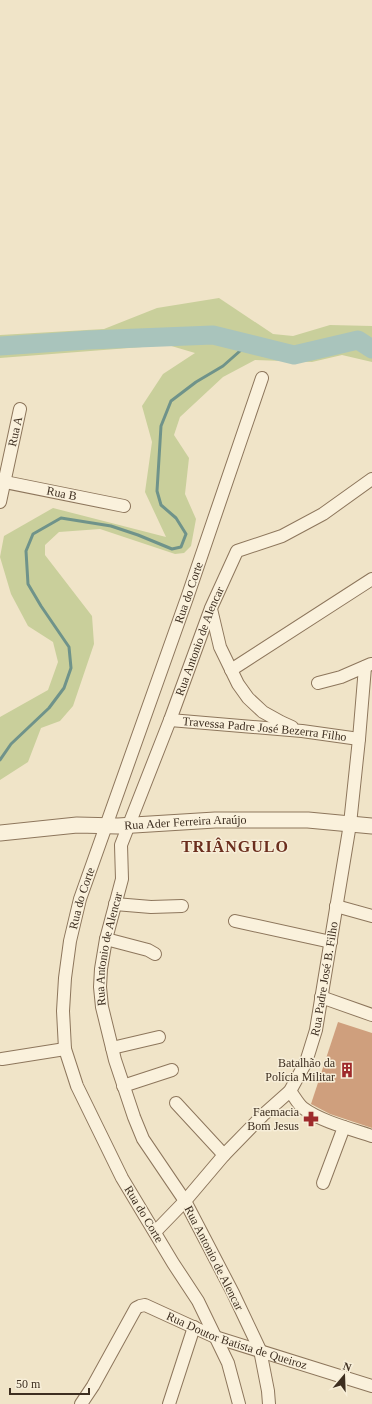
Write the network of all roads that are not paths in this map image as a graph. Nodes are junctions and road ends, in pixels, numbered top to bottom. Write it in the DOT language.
graph roads {
  1 [pos="262,378"];
  2 [pos="20,409"];
  3 [pos="372,479"];
  4 [pos="2,481"];
  5 [pos="0,502"];
  6 [pos="124,506"];
  7 [pos="372,579"];
  8 [pos="211,608"];
  9 [pos="369,665"];
  10 [pos="231,670"];
  11 [pos="318,683"];
  12 [pos="170,720"];
  13 [pos="302,731"];
  14 [pos="359,739"];
  15 [pos="350,824"];
  16 [pos="128,825"];
  17 [pos="107,826"];
  18 [pos="372,826"];
  19 [pos="0,834"];
  20 [pos="115,904"];
  21 [pos="182,906"];
  22 [pos="336,906"];
  23 [pos="372,916"];
  24 [pos="235,921"];
  25 [pos="106,939"];
  26 [pos="330,942"];
  27 [pos="155,954"];
  28 [pos="321,997"];
  29 [pos="372,1015"];
  30 [pos="159,1037"];
  31 [pos="112,1048"];
  32 [pos="65,1049"];
  33 [pos="2,1059"];
  34 [pos="172,1070"];
  35 [pos="123,1086"];
  36 [pos="290,1091"];
  37 [pos="176,1103"];
  38 [pos="344,1127"];
  39 [pos="372,1136"];
  40 [pos="224,1155"];
  41 [pos="324,1183"];
  42 [pos="185,1201"];
  43 [pos="155,1232"];
  44 [pos="194,1327"];
  45 [pos="215,1337"];
  46 [pos="260,1350"];
  47 [pos="372,1386"];
  48 [pos="81,1404"];
  49 [pos="169,1404"];
  50 [pos="239,1404"];
  51 [pos="269,1404"];
  1 -- 17 [label="street, Rua do Corte"];
  2 -- 4 [label="street, Rua A"];
  3 -- 8 [label="street, Rua Antonio de Alencar"];
  4 -- 5 [label="street, Rua A"];
  4 -- 6 [label="street, Rua B"];
  7 -- 10 [label="street"];
  8 -- 10 [label="street"];
  8 -- 12 [label="street, Rua Antonio de Alencar"];
  9 -- 11 [label="street"];
  9 -- 14 [label="street, Rua Padre José B. Filho"];
  10 -- 13 [label="street"];
  12 -- 13 [label="street, Travessa Padre José Bezerra Filho"];
  12 -- 16 [label="street, Rua Antonio de Alencar"];
  13 -- 14 [label="street, Travessa Padre José Bezerra Filho"];
  14 -- 15 [label="street, Rua Padre José B. Filho"];
  15 -- 16 [label="street, Rua Ader Ferreira Araújo"];
  15 -- 18 [label="street, Rua Ader Ferreira Araújo"];
  15 -- 22 [label="street, Rua Padre José B. Filho"];
  16 -- 17 [label="street, Rua Ader Ferreira Araújo"];
  16 -- 20 [label="street, Rua Antonio de Alencar"];
  17 -- 19 [label="street, Rua Ader Ferreira Araújo"];
  17 -- 32 [label="street, Rua do Corte"];
  20 -- 21 [label="street"];
  20 -- 25 [label="street, Rua Antonio de Alencar"];
  22 -- 23 [label="street"];
  22 -- 26 [label="street, Rua Padre José B. Filho"];
  24 -- 26 [label="street"];
  25 -- 27 [label="street"];
  25 -- 31 [label="street, Rua Antonio de Alencar"];
  26 -- 28 [label="street, Rua Padre José B. Filho"];
  28 -- 29 [label="street"];
  28 -- 36 [label="street, Rua Padre José B. Filho"];
  30 -- 31 [label="street"];
  31 -- 35 [label="street, Rua Antonio de Alencar"];
  32 -- 33 [label="street"];
  32 -- 43 [label="street, Rua do Corte"];
  34 -- 35 [label="street"];
  35 -- 42 [label="street, Rua Antonio de Alencar"];
  36 -- 38 [label="street"];
  36 -- 40 [label="street, Rua Padre José B. Filho"];
  37 -- 40 [label="street"];
  38 -- 39 [label="street"];
  38 -- 41 [label="street"];
  40 -- 42 [label="street, Rua Padre José B. Filho"];
  42 -- 43 [label="street, Rua Padre José B. Filho"];
  42 -- 46 [label="street, Rua Antonio de Alencar"];
  43 -- 45 [label="street, Rua do Corte"];
  44 -- 45 [label="street, Rua Doutor Batista de Queiroz"];
  44 -- 48 [label="street, Rua Doutor Batista de Queiroz"];
  44 -- 49 [label="street"];
  45 -- 46 [label="street, Rua Doutor Batista de Queiroz"];
  45 -- 50 [label="street, Rua do Corte"];
  46 -- 47 [label="street, Rua Doutor Batista de Queiroz"];
  46 -- 51 [label="street, Rua Antonio de Alencar"];
}
